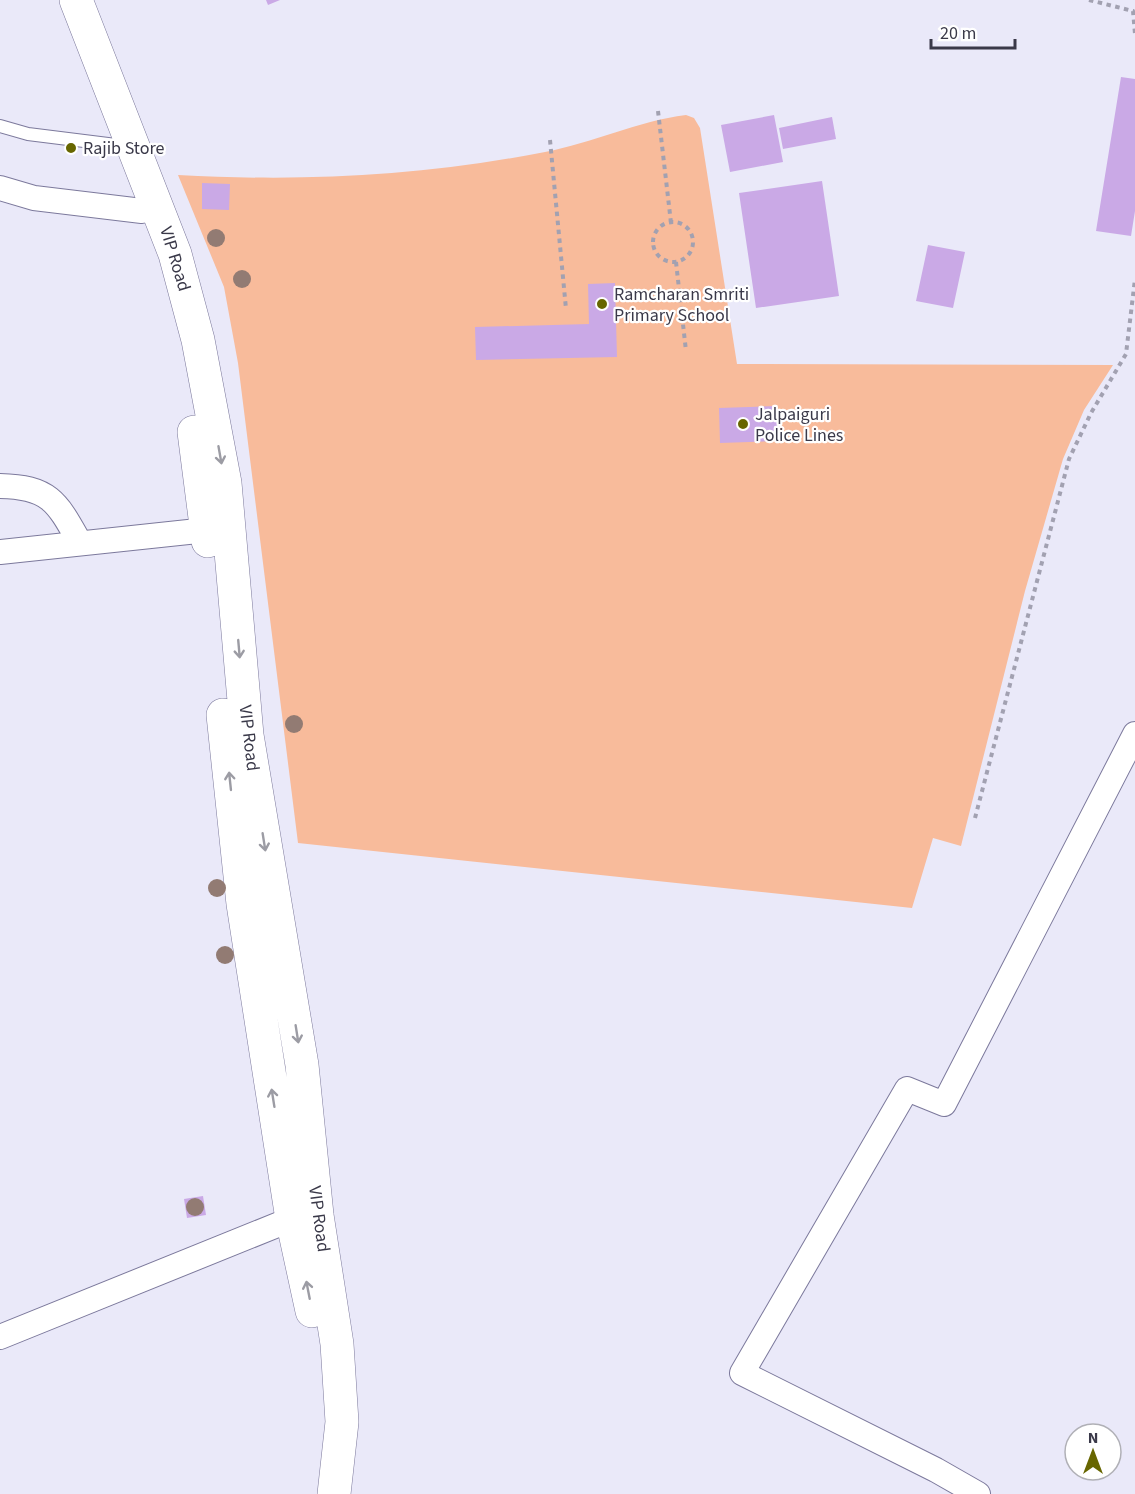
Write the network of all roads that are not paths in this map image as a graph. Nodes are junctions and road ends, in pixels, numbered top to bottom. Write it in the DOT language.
graph roads {
  1 [pos="60,0"];
  2 [pos="76,0"];
  3 [pos="0,126"];
  4 [pos="126,155"];
  5 [pos="0,188"];
  6 [pos="142,210"];
  7 [pos="0,486"];
  8 [pos="218,529"];
  9 [pos="80,543"];
  10 [pos="0,552"];
  11 [pos="1135,734"];
  12 [pos="292,1219"];
  13 [pos="0,1337"];
  14 [pos="333,1422"];
  15 [pos="316,1494"];
  16 [pos="334,1494"];
  17 [pos="978,1494"];
  1 -- 4 [label="street, VIP Road"];
  2 -- 4 [label="street, VIP Road"];
  3 -- 4 [label="lane"];
  4 -- 6 [label="street, VIP Road"];
  4 -- 8 [label="street, VIP Road, one-way"];
  5 -- 6 [label="street"];
  6 -- 8 [label="street, VIP Road"];
  7 -- 9 [label="street"];
  8 -- 9 [label="street"];
  12 -- 8 [label="street, VIP Road, one-way"];
  8 -- 14 [label="street, VIP Road, one-way"];
  9 -- 10 [label="street"];
  11 -- 17 [label="street"];
  12 -- 13 [label="street"];
  14 -- 12 [label="street, VIP Road, one-way"];
  14 -- 15 [label="street, VIP Road"];
  14 -- 16 [label="street, VIP Road"];
}
